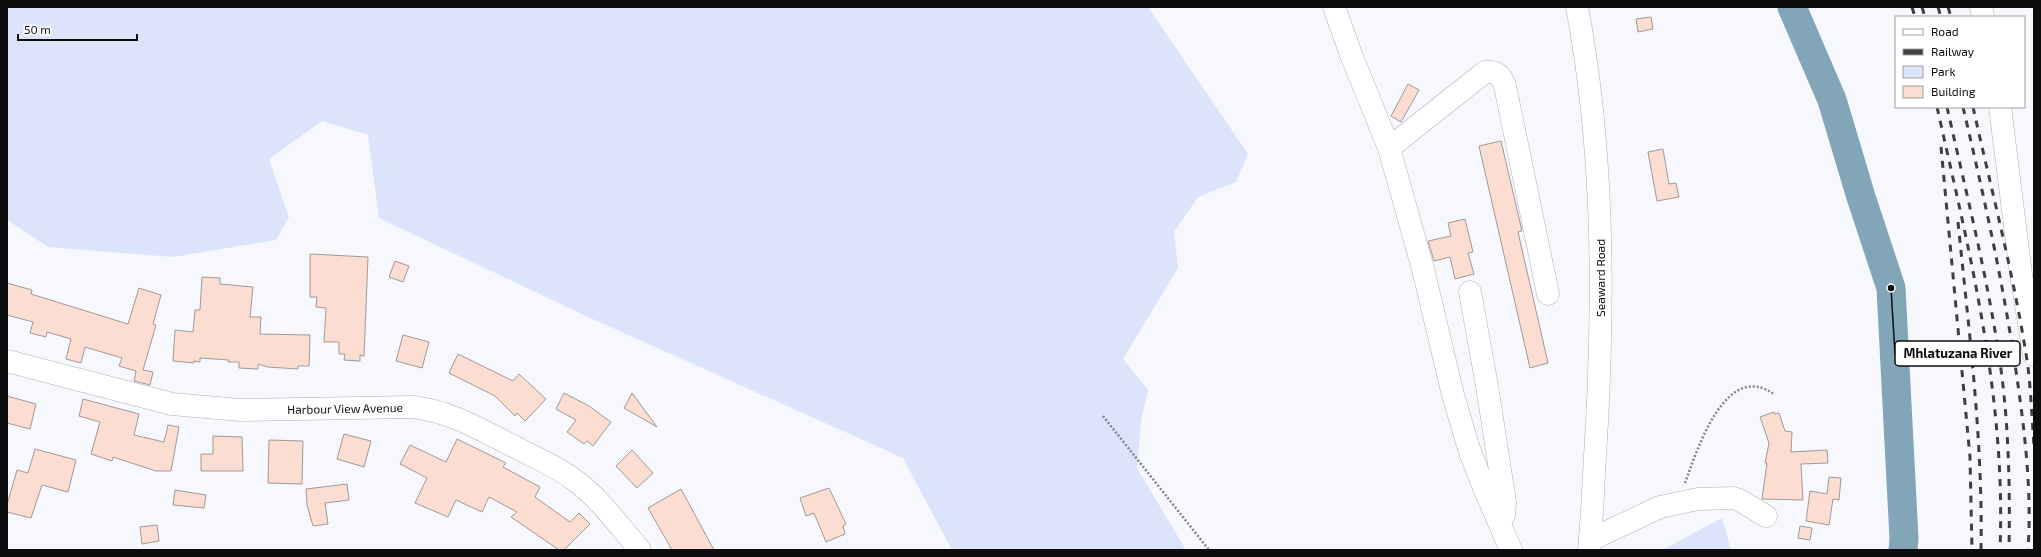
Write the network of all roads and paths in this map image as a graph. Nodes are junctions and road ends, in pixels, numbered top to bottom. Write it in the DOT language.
graph roads {
  1 [pos="1334,7"];
  2 [pos="1577,7"];
  3 [pos="2000,108"];
  4 [pos="1390,148"];
  5 [pos="1470,292"];
  6 [pos="1548,294"];
  7 [pos="2034,355"];
  8 [pos="7,361"];
  9 [pos="1775,395"];
  10 [pos="1103,416"];
  11 [pos="1675,503"];
  12 [pos="1766,516"];
  13 [pos="1499,524"];
  14 [pos="1589,545"];
  15 [pos="640,550"];
  16 [pos="1209,550"];
  17 [pos="1511,550"];
  1 -- 4 [label="street"];
  2 -- 14 [label="street, Seaward Road"];
  3 -- 7 [label="street"];
  4 -- 6 [label="street"];
  4 -- 13 [label="street"];
  5 -- 13 [label="street"];
  8 -- 15 [label="street, Harbour View Avenue"];
  9 -- 11 [label="path"];
  10 -- 16 [label="path"];
  11 -- 12 [label="street"];
  11 -- 14 [label="street"];
  13 -- 17 [label="street"];
}
